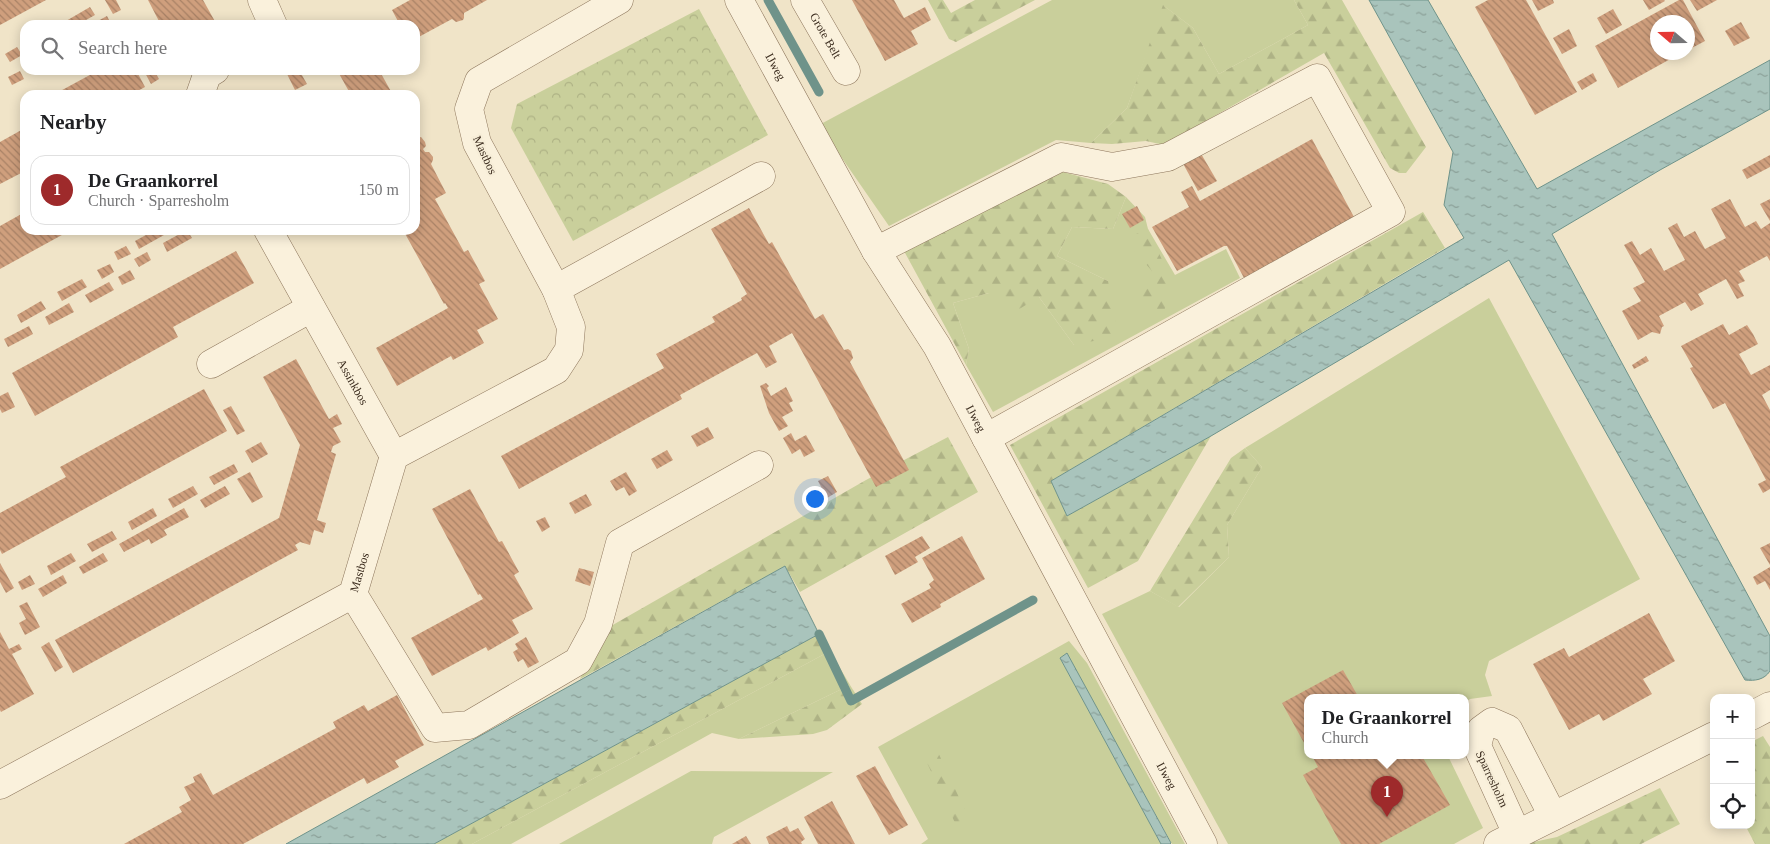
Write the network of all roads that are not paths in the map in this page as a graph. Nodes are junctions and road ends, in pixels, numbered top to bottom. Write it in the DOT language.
graph roads {
  1 [pos="262,0"];
  2 [pos="620,0"];
  3 [pos="739,0"];
  4 [pos="805,0"];
  5 [pos="271,20"];
  6 [pos="846,71"];
  7 [pos="207,75"];
  8 [pos="202,90"];
  9 [pos="761,176"];
  10 [pos="271,235"];
  11 [pos="876,251"];
  12 [pos="556,289"];
  13 [pos="311,308"];
  14 [pos="211,364"];
  15 [pos="986,438"];
  16 [pos="394,456"];
  17 [pos="759,465"];
  18 [pos="353,594"];
  19 [pos="1770,706"];
  20 [pos="1755,714"];
  21 [pos="1710,738"];
  22 [pos="0,785"];
  23 [pos="1553,816"];
  24 [pos="1508,839"];
  25 [pos="1203,844"];
  1 -- 5 [label="street"];
  2 -- 12 [label="street, Mastbos"];
  3 -- 11 [label="street, IJweg"];
  4 -- 6 [label="street, Grote Belt"];
  7 -- 8 [label="street"];
  9 -- 12 [label="street"];
  10 -- 13 [label="street, Assinkbos"];
  11 -- 15 [label="street, IJweg"];
  11 -- 15 [label="street"];
  12 -- 16 [label="street, Mastbos"];
  13 -- 14 [label="street"];
  13 -- 16 [label="street, Assinkbos"];
  15 -- 25 [label="street, IJweg"];
  16 -- 18 [label="street, Mastbos"];
  17 -- 18 [label="street"];
  18 -- 22 [label="street, Mastbos"];
  19 -- 20 [label="street"];
  21 -- 23 [label="street, Sparresholm"];
  23 -- 24 [label="street, Sparresholm"];
  23 -- 24 [label="street, Sparresholm"];
}
